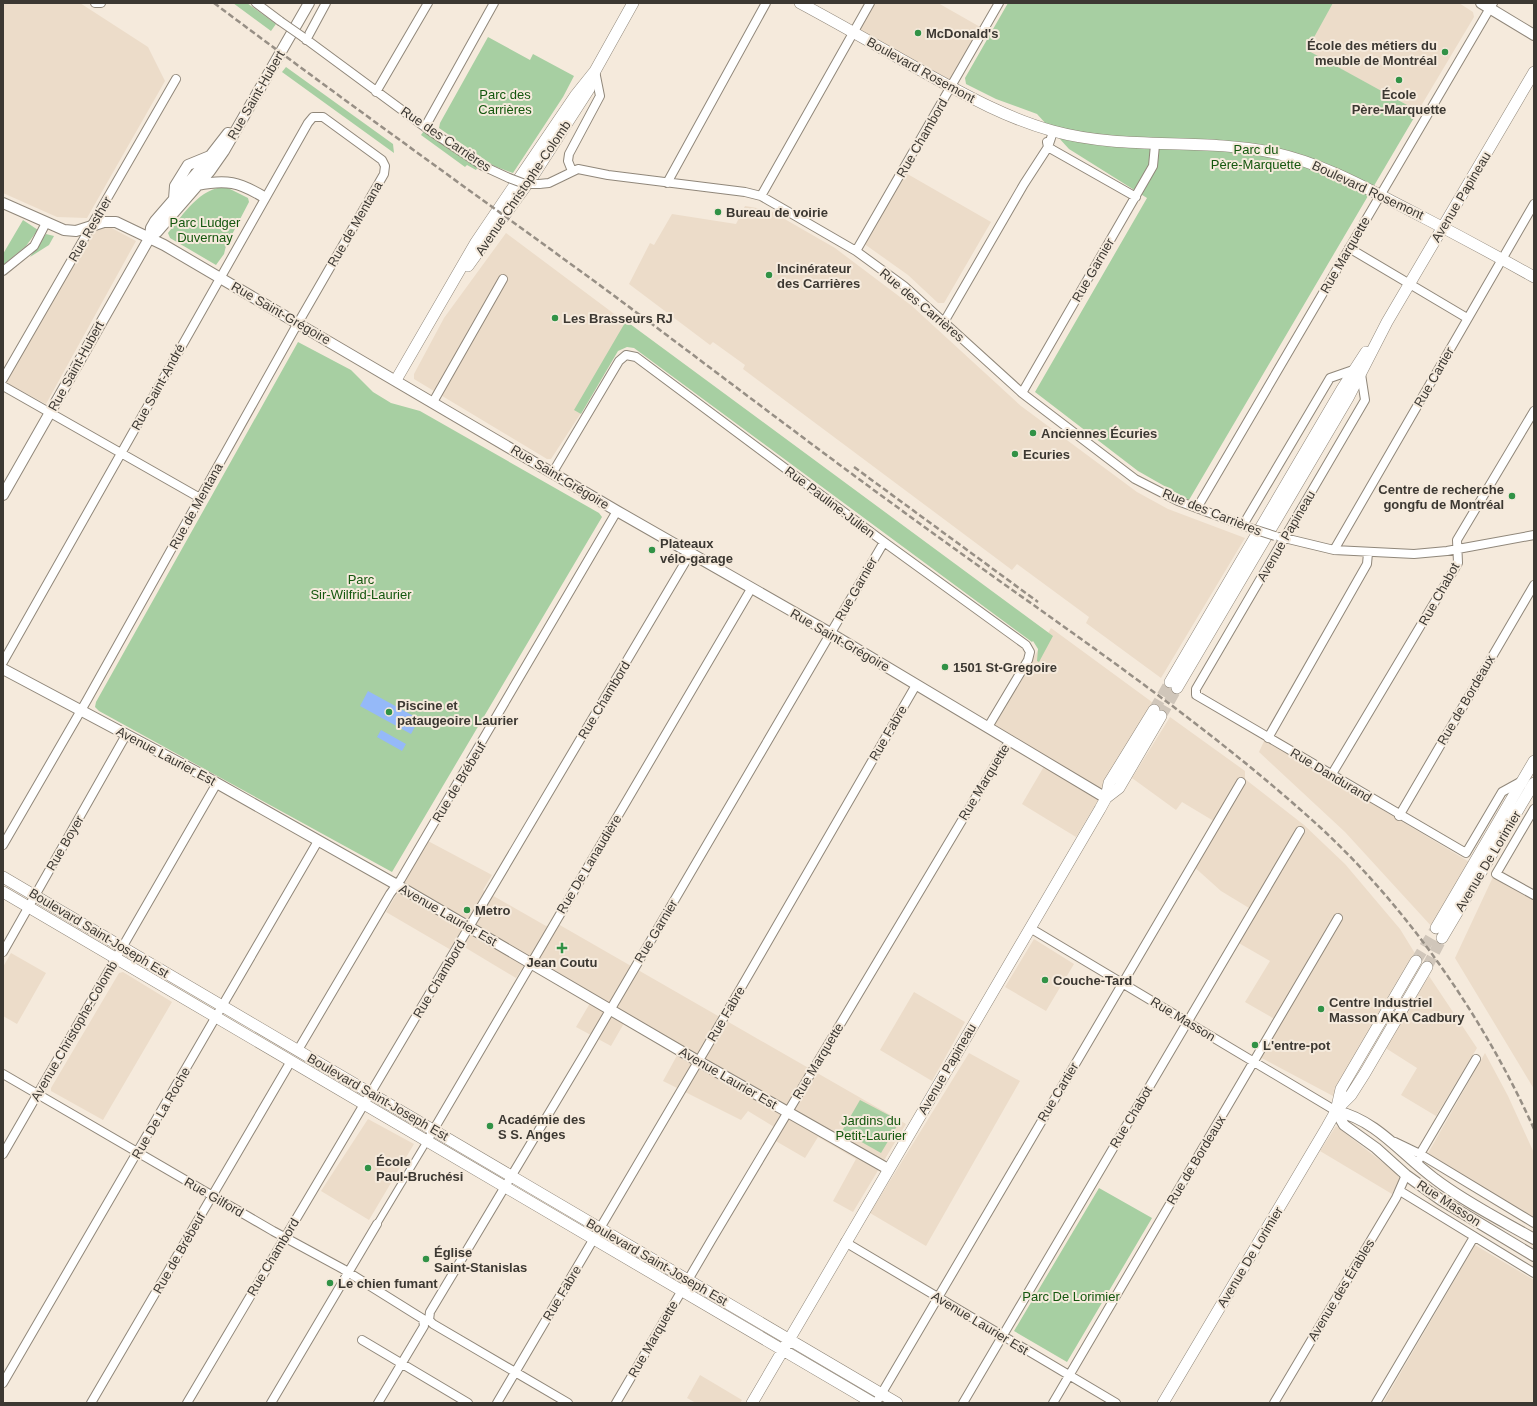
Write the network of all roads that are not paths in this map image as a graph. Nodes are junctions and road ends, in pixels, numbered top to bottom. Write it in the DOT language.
graph roads {
  1 [pos="95,3"];
  2 [pos="101,3"];
  3 [pos="256,3"];
  4 [pos="301,3"];
  5 [pos="309,3"];
  6 [pos="326,3"];
  7 [pos="428,3"];
  8 [pos="494,3"];
  9 [pos="633,3"];
  10 [pos="766,3"];
  11 [pos="800,3"];
  12 [pos="870,3"];
  13 [pos="999,3"];
  14 [pos="1481,3"];
  15 [pos="1492,6"];
  16 [pos="853,32"];
  17 [pos="1534,35"];
  18 [pos="304,38"];
  19 [pos="595,71"];
  20 [pos="1534,72"];
  21 [pos="176,79"];
  22 [pos="950,86"];
  23 [pos="376,92"];
  24 [pos="317,116"];
  25 [pos="425,127"];
  26 [pos="1050,130"];
  27 [pos="1155,145"];
  28 [pos="1048,147"];
  29 [pos="572,171"];
  30 [pos="667,183"];
  31 [pos="198,185"];
  32 [pos="1381,194"];
  33 [pos="761,196"];
  34 [pos="264,197"];
  35 [pos="1136,197"];
  36 [pos="3,203"];
  37 [pos="1534,204"];
  38 [pos="46,223"];
  39 [pos="90,226"];
  40 [pos="1443,227"];
  41 [pos="150,237"];
  42 [pos="1349,248"];
  43 [pos="856,251"];
  44 [pos="1502,260"];
  45 [pos="3,271"];
  46 [pos="220,277"];
  47 [pos="1534,277"];
  48 [pos="503,279"];
  49 [pos="1410,285"];
  50 [pos="1467,318"];
  51 [pos="944,322"];
  52 [pos="299,323"];
  53 [pos="1357,372"];
  54 [pos="3,379"];
  55 [pos="396,380"];
  56 [pos="3,386"];
  57 [pos="1022,393"];
  58 [pos="433,402"];
  59 [pos="1534,411"];
  60 [pos="50,413"];
  61 [pos="121,453"];
  62 [pos="553,472"];
  63 [pos="3,495"];
  64 [pos="200,498"];
  65 [pos="1197,508"];
  66 [pos="617,511"];
  67 [pos="1247,526"];
  68 [pos="1534,535"];
  69 [pos="1285,538"];
  70 [pos="884,542"];
  71 [pos="1334,550"];
  72 [pos="1458,550"];
  73 [pos="1368,552"];
  74 [pos="690,554"];
  75 [pos="1534,585"];
  76 [pos="751,589"];
  77 [pos="831,633"];
  78 [pos="3,662"];
  79 [pos="3,670"];
  80 [pos="916,685"];
  81 [pos="1174,685"];
  82 [pos="1196,695"];
  83 [pos="81,710"];
  84 [pos="1157,713"];
  85 [pos="988,727"];
  86 [pos="126,734"];
  87 [pos="1268,738"];
  88 [pos="1010,740"];
  89 [pos="1534,761"];
  90 [pos="1332,774"];
  91 [pos="1522,780"];
  92 [pos="1241,782"];
  93 [pos="217,783"];
  94 [pos="1534,783"];
  95 [pos="1106,798"];
  96 [pos="1534,809"];
  97 [pos="1399,816"];
  98 [pos="1300,831"];
  99 [pos="318,842"];
  100 [pos="3,845"];
  101 [pos="1466,853"];
  102 [pos="3,877"];
  103 [pos="397,885"];
  104 [pos="3,892"];
  105 [pos="35,895"];
  106 [pos="1534,895"];
  107 [pos="28,906"];
  108 [pos="1338,918"];
  109 [pos="469,927"];
  110 [pos="1030,928"];
  111 [pos="123,947"];
  112 [pos="3,952"];
  113 [pos="115,958"];
  114 [pos="1416,961"];
  115 [pos="531,963"];
  116 [pos="1427,967"];
  117 [pos="1122,982"];
  118 [pos="223,1006"];
  119 [pos="609,1009"];
  120 [pos="216,1017"];
  121 [pos="1188,1021"];
  122 [pos="298,1050"];
  123 [pos="1476,1059"];
  124 [pos="291,1061"];
  125 [pos="698,1061"];
  126 [pos="1254,1062"];
  127 [pos="3,1074"];
  128 [pos="38,1093"];
  129 [pos="371,1094"];
  130 [pos="365,1103"];
  131 [pos="1336,1111"];
  132 [pos="787,1112"];
  133 [pos="433,1130"];
  134 [pos="1389,1139"];
  135 [pos="427,1141"];
  136 [pos="139,1151"];
  137 [pos="3,1154"];
  138 [pos="1420,1154"];
  139 [pos="1418,1165"];
  140 [pos="888,1169"];
  141 [pos="1406,1175"];
  142 [pos="512,1176"];
  143 [pos="505,1187"];
  144 [pos="1400,1192"];
  145 [pos="213,1196"];
  146 [pos="1534,1223"];
  147 [pos="377,1224"];
  148 [pos="600,1228"];
  149 [pos="284,1237"];
  150 [pos="1474,1238"];
  151 [pos="593,1239"];
  152 [pos="1534,1239"];
  153 [pos="845,1242"];
  154 [pos="1534,1256"];
  155 [pos="348,1273"];
  156 [pos="1534,1273"];
  157 [pos="688,1280"];
  158 [pos="682,1291"];
  159 [pos="938,1298"];
  160 [pos="427,1320"];
  161 [pos="1002,1335"];
  162 [pos="790,1338"];
  163 [pos="362,1340"];
  164 [pos="783,1350"];
  165 [pos="401,1364"];
  166 [pos="515,1373"];
  167 [pos="1070,1376"];
  168 [pos="3,1383"];
  169 [pos="879,1398"];
  170 [pos="91,1403"];
  171 [pos="187,1403"];
  172 [pos="271,1403"];
  173 [pos="378,1403"];
  174 [pos="468,1403"];
  175 [pos="497,1403"];
  176 [pos="568,1403"];
  177 [pos="616,1403"];
  178 [pos="752,1403"];
  179 [pos="872,1403"];
  180 [pos="897,1403"];
  181 [pos="963,1403"];
  182 [pos="1054,1403"];
  183 [pos="1116,1403"];
  184 [pos="1163,1403"];
  185 [pos="1274,1403"];
  186 [pos="1376,1403"];
  1 -- 2 [label="street"];
  3 -- 18 [label="street, Rue des Carrières, bridge"];
  4 -- 41 [label="street, Rue Saint-Hubert"];
  5 -- 31 [label="street, Rue Saint-Hubert"];
  6 -- 18 [label="street"];
  7 -- 23 [label="street"];
  8 -- 25 [label="street"];
  9 -- 19 [label="main road, Avenue Christophe-Colomb"];
  10 -- 30 [label="street"];
  11 -- 16 [label="main road, Boulevard Rosemont"];
  12 -- 16 [label="street"];
  13 -- 22 [label="street, Rue Chambord"];
  14 -- 15 [label="street"];
  15 -- 17 [label="street"];
  15 -- 32 [label="street, Rue Marquette"];
  16 -- 22 [label="main road, Boulevard Rosemont"];
  16 -- 33 [label="street"];
  18 -- 23 [label="street, Rue des Carrières"];
  19 -- 29 [label="street, Avenue Christophe-Colomb"];
  19 -- 55 [label="main road, Avenue Christophe-Colomb"];
  20 -- 40 [label="main road, Avenue Papineau"];
  21 -- 39 [label="street, Rue Resther"];
  22 -- 26 [label="main road, Boulevard Rosemont"];
  22 -- 43 [label="street, Rue Chambord"];
  23 -- 25 [label="street, Rue des Carrières"];
  24 -- 34 [label="street, Rue Saint-André"];
  24 -- 52 [label="street, Rue de Mentana"];
  25 -- 29 [label="street, Rue des Carrières, bridge"];
  26 -- 27 [label="main road, Boulevard Rosemont"];
  26 -- 28 [label="street"];
  27 -- 32 [label="main road, Boulevard Rosemont"];
  27 -- 35 [label="street, Rue Garnier"];
  28 -- 35 [label="street"];
  28 -- 51 [label="street"];
  29 -- 30 [label="street, Rue des Carrières"];
  30 -- 33 [label="street, Rue des Carrières"];
  31 -- 34 [label="street"];
  31 -- 41 [label="street, Rue Saint-Hubert"];
  32 -- 40 [label="main road, Boulevard Rosemont"];
  32 -- 42 [label="street, Rue Marquette"];
  33 -- 43 [label="street, Rue des Carrières"];
  34 -- 46 [label="street, Rue Saint-André"];
  35 -- 57 [label="street, Rue Garnier"];
  36 -- 38 [label="street, Rue Saint-Grégoire"];
  37 -- 44 [label="street, Rue Cartier"];
  38 -- 39 [label="street, Rue Saint-Grégoire"];
  38 -- 45 [label="street"];
  39 -- 41 [label="street, Rue Saint-Grégoire"];
  39 -- 54 [label="street, Rue Resther"];
  40 -- 44 [label="main road, Boulevard Rosemont"];
  40 -- 49 [label="main road, Avenue Papineau"];
  41 -- 46 [label="street, Rue Saint-Grégoire"];
  41 -- 60 [label="street, Rue Saint-Hubert"];
  42 -- 49 [label="street"];
  42 -- 65 [label="street, Rue Marquette"];
  43 -- 51 [label="street, Rue des Carrières"];
  44 -- 47 [label="main road, Boulevard Rosemont"];
  44 -- 50 [label="street, Rue Cartier"];
  46 -- 52 [label="street, Rue Saint-Grégoire"];
  46 -- 61 [label="street, Rue Saint-André"];
  48 -- 58 [label="street"];
  49 -- 50 [label="street"];
  49 -- 53 [label="main road, Avenue Papineau"];
  50 -- 71 [label="street, Rue Cartier"];
  51 -- 57 [label="street, Rue des Carrières"];
  52 -- 55 [label="street, Rue Saint-Grégoire"];
  52 -- 64 [label="street, Rue de Mentana"];
  53 -- 67 [label="street"];
  53 -- 69 [label="street, Avenue Papineau"];
  53 -- 81 [label="main road, Avenue Papineau"];
  55 -- 58 [label="street, Rue Saint-Grégoire"];
  56 -- 60 [label="street"];
  57 -- 65 [label="street, Rue des Carrières"];
  58 -- 62 [label="street, Rue Saint-Grégoire"];
  59 -- 72 [label="street, Rue Chabot"];
  60 -- 61 [label="street"];
  60 -- 63 [label="street, Rue Saint-Hubert"];
  61 -- 64 [label="street"];
  61 -- 78 [label="street, Rue Saint-André"];
  62 -- 66 [label="street, Rue Saint-Grégoire"];
  62 -- 70 [label="street, Rue Pauline-Julien"];
  64 -- 83 [label="street, Rue de Mentana"];
  65 -- 67 [label="street, Rue des Carrières"];
  66 -- 74 [label="street, Rue Saint-Grégoire"];
  66 -- 103 [label="street, Rue de Brébeuf"];
  67 -- 69 [label="street, Rue des Carrières, bridge"];
  68 -- 72 [label="street, Rue des Carrières"];
  69 -- 71 [label="street, Rue des Carrières"];
  69 -- 82 [label="street, Avenue Papineau"];
  70 -- 77 [label="street, Rue Garnier"];
  70 -- 85 [label="street, Rue Pauline-Julien"];
  71 -- 73 [label="street, Rue des Carrières"];
  72 -- 73 [label="street, Rue des Carrières"];
  72 -- 90 [label="street, Rue Chabot"];
  73 -- 87 [label="street"];
  74 -- 76 [label="street, Rue Saint-Grégoire"];
  74 -- 109 [label="street, Rue Chambord"];
  75 -- 97 [label="street, Rue de Bordeaux"];
  76 -- 77 [label="street, Rue Saint-Grégoire"];
  76 -- 115 [label="street, Rue De Lanaudière"];
  77 -- 80 [label="street, Rue Saint-Grégoire"];
  77 -- 119 [label="street, Rue Garnier"];
  79 -- 83 [label="street, Avenue Laurier Est"];
  80 -- 85 [label="street, Rue Saint-Grégoire"];
  80 -- 125 [label="street, Rue Fabre"];
  82 -- 87 [label="street, Rue Dandurand"];
  83 -- 86 [label="street, Avenue Laurier Est"];
  83 -- 100 [label="street, Rue de Mentana"];
  84 -- 95 [label="main road, Avenue Papineau"];
  85 -- 88 [label="street, Rue Saint-Grégoire"];
  86 -- 93 [label="street, Avenue Laurier Est"];
  86 -- 105 [label="street, Rue Boyer"];
  87 -- 90 [label="street, Rue Dandurand"];
  88 -- 95 [label="street, Rue Saint-Grégoire"];
  88 -- 132 [label="street, Rue Marquette"];
  89 -- 91 [label="main road, Avenue De Lorimier"];
  90 -- 97 [label="street, Rue Dandurand"];
  91 -- 94 [label="main road, Avenue De Lorimier"];
  91 -- 101 [label="street, Avenue De Lorimier"];
  92 -- 117 [label="street, Rue Cartier"];
  93 -- 99 [label="street, Avenue Laurier Est"];
  93 -- 111 [label="street, Avenue Christophe-Colomb"];
  95 -- 110 [label="main road, Avenue Papineau"];
  96 -- 106 [label="street, Avenue De Lorimier"];
  97 -- 101 [label="street, Rue Dandurand"];
  98 -- 121 [label="street, Rue Chabot"];
  99 -- 103 [label="street, Avenue Laurier Est"];
  99 -- 118 [label="street, Rue De La Roche"];
  102 -- 105 [label="main road, Boulevard Saint-Joseph Est"];
  103 -- 109 [label="street, Avenue Laurier Est"];
  103 -- 122 [label="street, Rue de Brébeuf"];
  104 -- 107 [label="main road, Boulevard Saint-Joseph Est"];
  105 -- 107 [label="street, Rue Boyer"];
  105 -- 111 [label="main road, Boulevard Saint-Joseph Est"];
  107 -- 112 [label="street, Rue Boyer"];
  107 -- 113 [label="main road, Boulevard Saint-Joseph Est"];
  108 -- 126 [label="street, Rue de Bordeaux"];
  109 -- 115 [label="street, Avenue Laurier Est"];
  109 -- 129 [label="street, Rue Chambord"];
  110 -- 117 [label="street, Rue Masson"];
  110 -- 140 [label="main road, Avenue Papineau"];
  111 -- 113 [label="street, Avenue Christophe-Colomb"];
  111 -- 118 [label="main road, Boulevard Saint-Joseph Est"];
  113 -- 120 [label="main road, Boulevard Saint-Joseph Est"];
  113 -- 128 [label="street, Avenue Christophe-Colomb"];
  114 -- 131 [label="main road, Avenue De Lorimier"];
  115 -- 119 [label="street, Avenue Laurier Est"];
  115 -- 133 [label="street, Rue De Lanaudière"];
  116 -- 131 [label="main road, Avenue De Lorimier"];
  117 -- 121 [label="street, Rue Masson"];
  117 -- 159 [label="street, Rue Cartier"];
  118 -- 120 [label="street, Rue De La Roche"];
  118 -- 122 [label="main road, Boulevard Saint-Joseph Est"];
  119 -- 125 [label="street, Avenue Laurier Est"];
  119 -- 142 [label="street, Rue Garnier"];
  120 -- 124 [label="main road, Boulevard Saint-Joseph Est"];
  120 -- 136 [label="street, Rue De La Roche"];
  121 -- 126 [label="street, Rue Masson"];
  121 -- 161 [label="street, Rue Chabot"];
  122 -- 129 [label="main road, Boulevard Saint-Joseph Est"];
  123 -- 138 [label="street"];
  124 -- 130 [label="main road, Boulevard Saint-Joseph Est"];
  124 -- 145 [label="street, Rue de Brébeuf"];
  125 -- 132 [label="street, Avenue Laurier Est"];
  125 -- 148 [label="street, Rue Fabre"];
  126 -- 131 [label="street, Rue Masson"];
  126 -- 167 [label="street, Rue de Bordeaux"];
  127 -- 128 [label="street, Rue Gilford"];
  128 -- 136 [label="street, Rue Gilford"];
  128 -- 137 [label="street, Avenue Christophe-Colomb"];
  129 -- 130 [label="street, Rue Chambord"];
  129 -- 133 [label="main road, Boulevard Saint-Joseph Est"];
  130 -- 135 [label="main road, Boulevard Saint-Joseph Est"];
  130 -- 149 [label="street, Rue Chambord"];
  131 -- 134 [label="street, Rue Masson"];
  131 -- 141 [label="street, Rue Masson"];
  131 -- 184 [label="main road, Avenue De Lorimier"];
  132 -- 140 [label="street, Avenue Laurier Est"];
  132 -- 157 [label="street, Rue Marquette"];
  133 -- 135 [label="street, Rue De Lanaudière"];
  133 -- 142 [label="main road, Boulevard Saint-Joseph Est"];
  134 -- 138 [label="street, Rue Masson"];
  134 -- 139 [label="street, Rue Masson"];
  135 -- 143 [label="main road, Boulevard Saint-Joseph Est"];
  135 -- 147 [label="street"];
  136 -- 145 [label="street, Rue Gilford"];
  136 -- 168 [label="street, Rue De La Roche"];
  138 -- 139 [label="street"];
  138 -- 146 [label="street, Rue Masson"];
  139 -- 152 [label="street, Rue Masson"];
  140 -- 153 [label="main road, Avenue Papineau"];
  141 -- 144 [label="street, Avenue des Érables"];
  141 -- 154 [label="street, Rue Masson"];
  142 -- 143 [label="street, Rue Garnier"];
  142 -- 148 [label="main road, Boulevard Saint-Joseph Est"];
  143 -- 151 [label="main road, Boulevard Saint-Joseph Est"];
  143 -- 160 [label="street, Rue Garnier"];
  144 -- 150 [label="street, Rue Masson"];
  144 -- 185 [label="street, Avenue des Érables"];
  145 -- 149 [label="street, Rue Gilford"];
  145 -- 170 [label="street, Rue de Brébeuf"];
  147 -- 155 [label="street"];
  148 -- 151 [label="street, Rue Fabre"];
  148 -- 157 [label="main road, Boulevard Saint-Joseph Est"];
  149 -- 155 [label="street, Rue Gilford"];
  149 -- 171 [label="street, Rue Chambord"];
  150 -- 156 [label="street, Rue Masson"];
  150 -- 186 [label="street"];
  151 -- 158 [label="main road, Boulevard Saint-Joseph Est"];
  151 -- 166 [label="street, Rue Fabre"];
  153 -- 159 [label="street, Avenue Laurier Est"];
  153 -- 162 [label="main road, Avenue Papineau"];
  155 -- 160 [label="street, Rue Gilford"];
  155 -- 172 [label="street"];
  157 -- 158 [label="street, Rue Marquette"];
  157 -- 162 [label="main road, Boulevard Saint-Joseph Est"];
  158 -- 164 [label="main road, Boulevard Saint-Joseph Est"];
  158 -- 177 [label="street, Rue Marquette"];
  159 -- 161 [label="street, Avenue Laurier Est"];
  159 -- 169 [label="street, Rue Cartier"];
  160 -- 165 [label="street, Rue Garnier"];
  160 -- 166 [label="street, Rue Gilford"];
  161 -- 167 [label="street, Avenue Laurier Est"];
  161 -- 181 [label="street, Rue Chabot"];
  162 -- 164 [label="main road, Avenue Papineau"];
  162 -- 169 [label="main road, Boulevard Saint-Joseph Est"];
  163 -- 165 [label="street"];
  164 -- 178 [label="main road, Avenue Papineau"];
  164 -- 179 [label="main road, Boulevard Saint-Joseph Est"];
  165 -- 173 [label="street, Rue Garnier"];
  165 -- 174 [label="street"];
  166 -- 175 [label="street, Rue Fabre"];
  166 -- 176 [label="street, Rue Gilford"];
  167 -- 182 [label="street, Rue de Bordeaux"];
  167 -- 183 [label="street, Avenue Laurier Est"];
  169 -- 180 [label="main road, Boulevard Saint-Joseph Est"];
}
